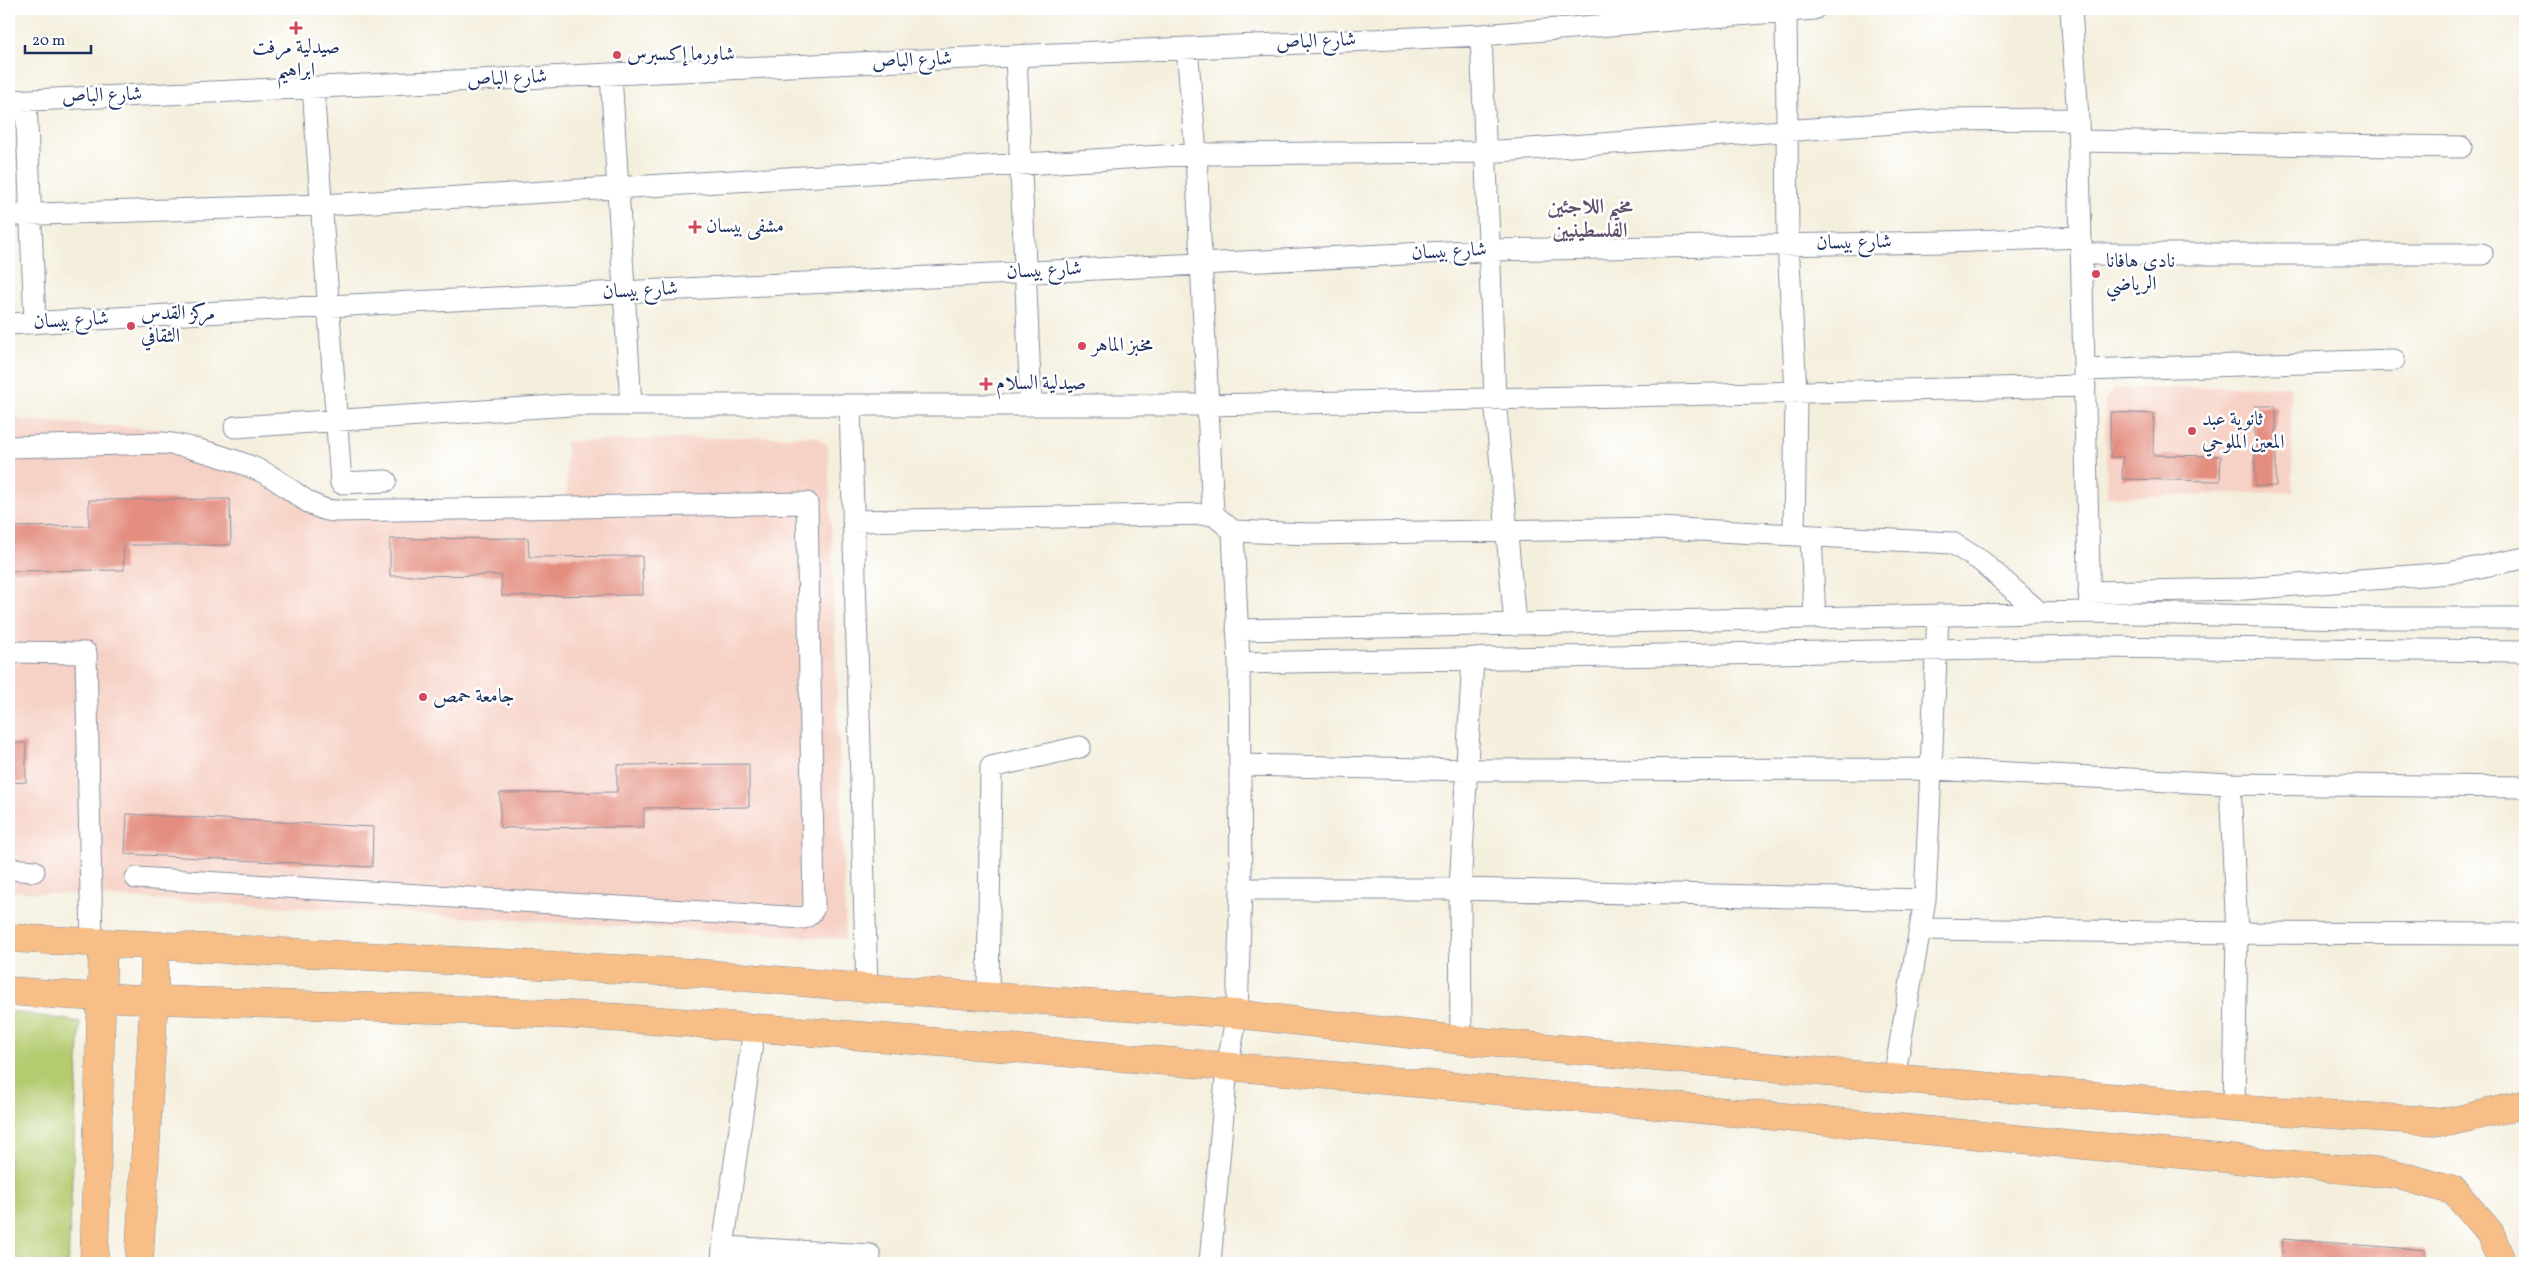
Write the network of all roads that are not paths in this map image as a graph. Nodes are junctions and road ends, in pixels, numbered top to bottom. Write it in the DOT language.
graph roads {
  1 [pos="1786,9"];
  2 [pos="1814,9"];
  3 [pos="2071,9"];
  4 [pos="1481,35"];
  5 [pos="1186,48"];
  6 [pos="1016,56"];
  7 [pos="611,74"];
  8 [pos="313,87"];
  9 [pos="17,100"];
  10 [pos="2078,119"];
  11 [pos="1786,129"];
  12 [pos="2078,141"];
  13 [pos="2461,147"];
  14 [pos="1485,152"];
  15 [pos="1196,154"];
  16 [pos="1021,163"];
  17 [pos="618,187"];
  18 [pos="322,205"];
  19 [pos="31,214"];
  20 [pos="9,215"];
  21 [pos="1788,243"];
  22 [pos="2081,245"];
  23 [pos="1489,250"];
  24 [pos="2482,254"];
  25 [pos="1202,263"];
  26 [pos="1025,272"];
  27 [pos="624,292"];
  28 [pos="329,306"];
  29 [pos="35,323"];
  30 [pos="9,324"];
  31 [pos="2394,360"];
  32 [pos="2084,378"];
  33 [pos="1796,393"];
  34 [pos="1495,398"];
  35 [pos="631,405"];
  36 [pos="850,405"];
  37 [pos="1031,406"];
  38 [pos="1206,406"];
  39 [pos="337,420"];
  40 [pos="235,426"];
  41 [pos="9,447"];
  42 [pos="386,482"];
  43 [pos="1213,514"];
  44 [pos="853,521"];
  45 [pos="1233,531"];
  46 [pos="1508,531"];
  47 [pos="1802,535"];
  48 [pos="2525,558"];
  49 [pos="2089,602"];
  50 [pos="2040,613"];
  51 [pos="1938,615"];
  52 [pos="1815,618"];
  53 [pos="2525,618"];
  54 [pos="1514,625"];
  55 [pos="1237,630"];
  56 [pos="1937,651"];
  57 [pos="2525,651"];
  58 [pos="9,652"];
  59 [pos="1473,658"];
  60 [pos="1239,663"];
  61 [pos="1080,747"];
  62 [pos="1241,765"];
  63 [pos="1467,770"];
  64 [pos="1932,770"];
  65 [pos="2230,784"];
  66 [pos="2525,787"];
  67 [pos="9,869"];
  68 [pos="34,870"];
  69 [pos="136,878"];
  70 [pos="1241,889"];
  71 [pos="1460,889"];
  72 [pos="1925,900"];
  73 [pos="1920,929"];
  74 [pos="2237,933"];
  75 [pos="2525,934"];
  76 [pos="9,938"];
  77 [pos="98,942"];
  78 [pos="155,946"];
  79 [pos="867,988"];
  80 [pos="9,991"];
  81 [pos="988,996"];
  82 [pos="103,998"];
  83 [pos="154,1000"];
  84 [pos="1237,1014"];
  85 [pos="754,1029"];
  86 [pos="1461,1040"];
  87 [pos="1227,1067"];
  88 [pos="1894,1078"];
  89 [pos="2525,1104"];
  90 [pos="2234,1108"];
  91 [pos="722,1255"];
  92 [pos="94,1263"];
  93 [pos="140,1263"];
  94 [pos="869,1263"];
  95 [pos="1210,1263"];
  96 [pos="2502,1263"];
  1 -- 2 [label="street, شارع الباص"];
  1 -- 4 [label="street, شارع الباص"];
  1 -- 11 [label="street"];
  3 -- 10 [label="street"];
  4 -- 5 [label="street, شارع الباص"];
  4 -- 14 [label="street"];
  5 -- 6 [label="street, شارع الباص"];
  5 -- 15 [label="street"];
  6 -- 7 [label="street, شارع الباص"];
  6 -- 16 [label="street"];
  7 -- 8 [label="street, شارع الباص"];
  7 -- 17 [label="street"];
  8 -- 9 [label="street, شارع الباص"];
  8 -- 18 [label="street"];
  9 -- 19 [label="street"];
  10 -- 11 [label="street"];
  10 -- 12 [label="street"];
  11 -- 14 [label="street"];
  11 -- 21 [label="street"];
  12 -- 13 [label="street"];
  12 -- 22 [label="street"];
  14 -- 15 [label="street"];
  14 -- 23 [label="street"];
  15 -- 16 [label="street"];
  15 -- 25 [label="street"];
  16 -- 17 [label="street"];
  16 -- 26 [label="street"];
  17 -- 18 [label="street"];
  17 -- 27 [label="street"];
  18 -- 19 [label="street"];
  18 -- 28 [label="street"];
  19 -- 20 [label="street"];
  19 -- 29 [label="street"];
  21 -- 22 [label="street, شارع بيسان"];
  21 -- 23 [label="street, شارع بيسان"];
  21 -- 33 [label="street"];
  22 -- 24 [label="street, شارع بيسان"];
  22 -- 32 [label="street"];
  23 -- 25 [label="street, شارع بيسان"];
  23 -- 34 [label="street"];
  25 -- 26 [label="street, شارع بيسان"];
  25 -- 38 [label="street"];
  26 -- 27 [label="street, شارع بيسان"];
  26 -- 37 [label="street"];
  27 -- 28 [label="street, شارع بيسان"];
  27 -- 35 [label="street"];
  28 -- 29 [label="street, شارع بيسان"];
  28 -- 39 [label="street"];
  29 -- 30 [label="street, شارع بيسان"];
  31 -- 32 [label="street"];
  32 -- 33 [label="street"];
  32 -- 49 [label="street"];
  33 -- 34 [label="street"];
  33 -- 47 [label="street"];
  34 -- 38 [label="street"];
  34 -- 46 [label="street"];
  35 -- 36 [label="street"];
  35 -- 39 [label="street"];
  36 -- 37 [label="street"];
  36 -- 44 [label="street"];
  37 -- 38 [label="street"];
  38 -- 43 [label="street"];
  39 -- 40 [label="street"];
  39 -- 42 [label="street"];
  41 -- 69 [label="street"];
  43 -- 44 [label="street"];
  43 -- 45 [label="street"];
  44 -- 79 [label="street"];
  45 -- 46 [label="street"];
  45 -- 55 [label="street"];
  46 -- 47 [label="street"];
  46 -- 54 [label="street"];
  47 -- 50 [label="street"];
  47 -- 52 [label="street"];
  48 -- 49 [label="street"];
  49 -- 50 [label="street"];
  49 -- 53 [label="street"];
  50 -- 51 [label="street"];
  51 -- 52 [label="street"];
  51 -- 56 [label="street"];
  52 -- 54 [label="street"];
  54 -- 55 [label="street"];
  55 -- 60 [label="street"];
  56 -- 57 [label="street"];
  56 -- 59 [label="street"];
  56 -- 64 [label="street"];
  58 -- 77 [label="street"];
  59 -- 60 [label="street"];
  59 -- 63 [label="street"];
  60 -- 62 [label="street"];
  61 -- 81 [label="street"];
  62 -- 63 [label="street"];
  62 -- 70 [label="street"];
  63 -- 64 [label="street"];
  63 -- 71 [label="street"];
  64 -- 65 [label="street"];
  64 -- 72 [label="street"];
  65 -- 66 [label="street"];
  65 -- 74 [label="street"];
  67 -- 68 [label="street"];
  70 -- 71 [label="street"];
  70 -- 84 [label="street"];
  71 -- 72 [label="street"];
  71 -- 86 [label="street"];
  72 -- 73 [label="street"];
  73 -- 74 [label="street"];
  73 -- 88 [label="street"];
  74 -- 75 [label="street"];
  74 -- 90 [label="street"];
  76 -- 77 [label="main road"];
  77 -- 78 [label="main road"];
  77 -- 82 [label="main road"];
  78 -- 79 [label="main road"];
  78 -- 83 [label="main road"];
  79 -- 81 [label="main road"];
  80 -- 82 [label="main road"];
  81 -- 84 [label="main road"];
  82 -- 83 [label="main road"];
  82 -- 92 [label="main road"];
  83 -- 85 [label="main road"];
  83 -- 93 [label="main road"];
  84 -- 86 [label="main road"];
  84 -- 87 [label="street"];
  85 -- 87 [label="main road"];
  85 -- 91 [label="street"];
  86 -- 88 [label="main road"];
  87 -- 95 [label="street"];
  87 -- 96 [label="main road"];
  88 -- 90 [label="main road"];
  89 -- 90 [label="main road"];
  91 -- 94 [label="street"];
}
